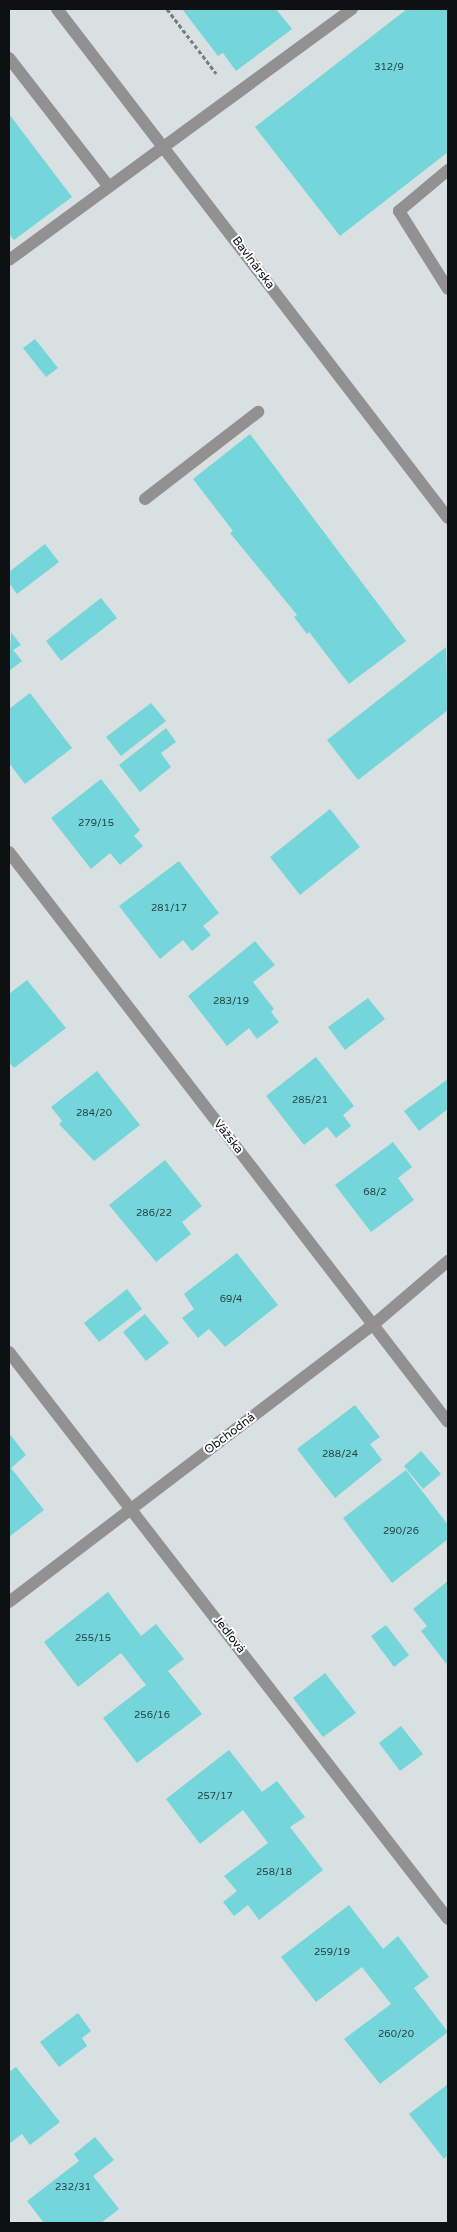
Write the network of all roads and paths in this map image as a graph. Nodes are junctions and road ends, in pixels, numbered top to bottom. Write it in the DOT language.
graph roads {
  1 [pos="57,9"];
  2 [pos="167,9"];
  3 [pos="350,9"];
  4 [pos="9,58"];
  5 [pos="234,95"];
  6 [pos="163,147"];
  7 [pos="448,170"];
  8 [pos="108,187"];
  9 [pos="9,260"];
  10 [pos="448,289"];
  11 [pos="258,412"];
  12 [pos="145,499"];
  13 [pos="448,518"];
  14 [pos="9,852"];
  15 [pos="448,1262"];
  16 [pos="373,1325"];
  17 [pos="9,1352"];
  18 [pos="448,1422"];
  19 [pos="131,1509"];
  20 [pos="9,1602"];
  21 [pos="448,1919"];
  1 -- 6 [label="street, Bavlnárska"];
  2 -- 5 [label="path"];
  3 -- 5 [label="street"];
  4 -- 8 [label="street"];
  5 -- 6 [label="street"];
  6 -- 8 [label="street"];
  6 -- 13 [label="street, Bavlnárska"];
  7 -- 10 [label="street"];
  8 -- 9 [label="street"];
  11 -- 12 [label="street"];
  14 -- 16 [label="street, Vážska"];
  15 -- 16 [label="street, Obchodná"];
  16 -- 18 [label="street, Vážska"];
  16 -- 19 [label="street, Obchodná"];
  17 -- 19 [label="street, Jedľová"];
  19 -- 20 [label="street, Obchodná"];
  19 -- 21 [label="street, Jedľová"];
}
